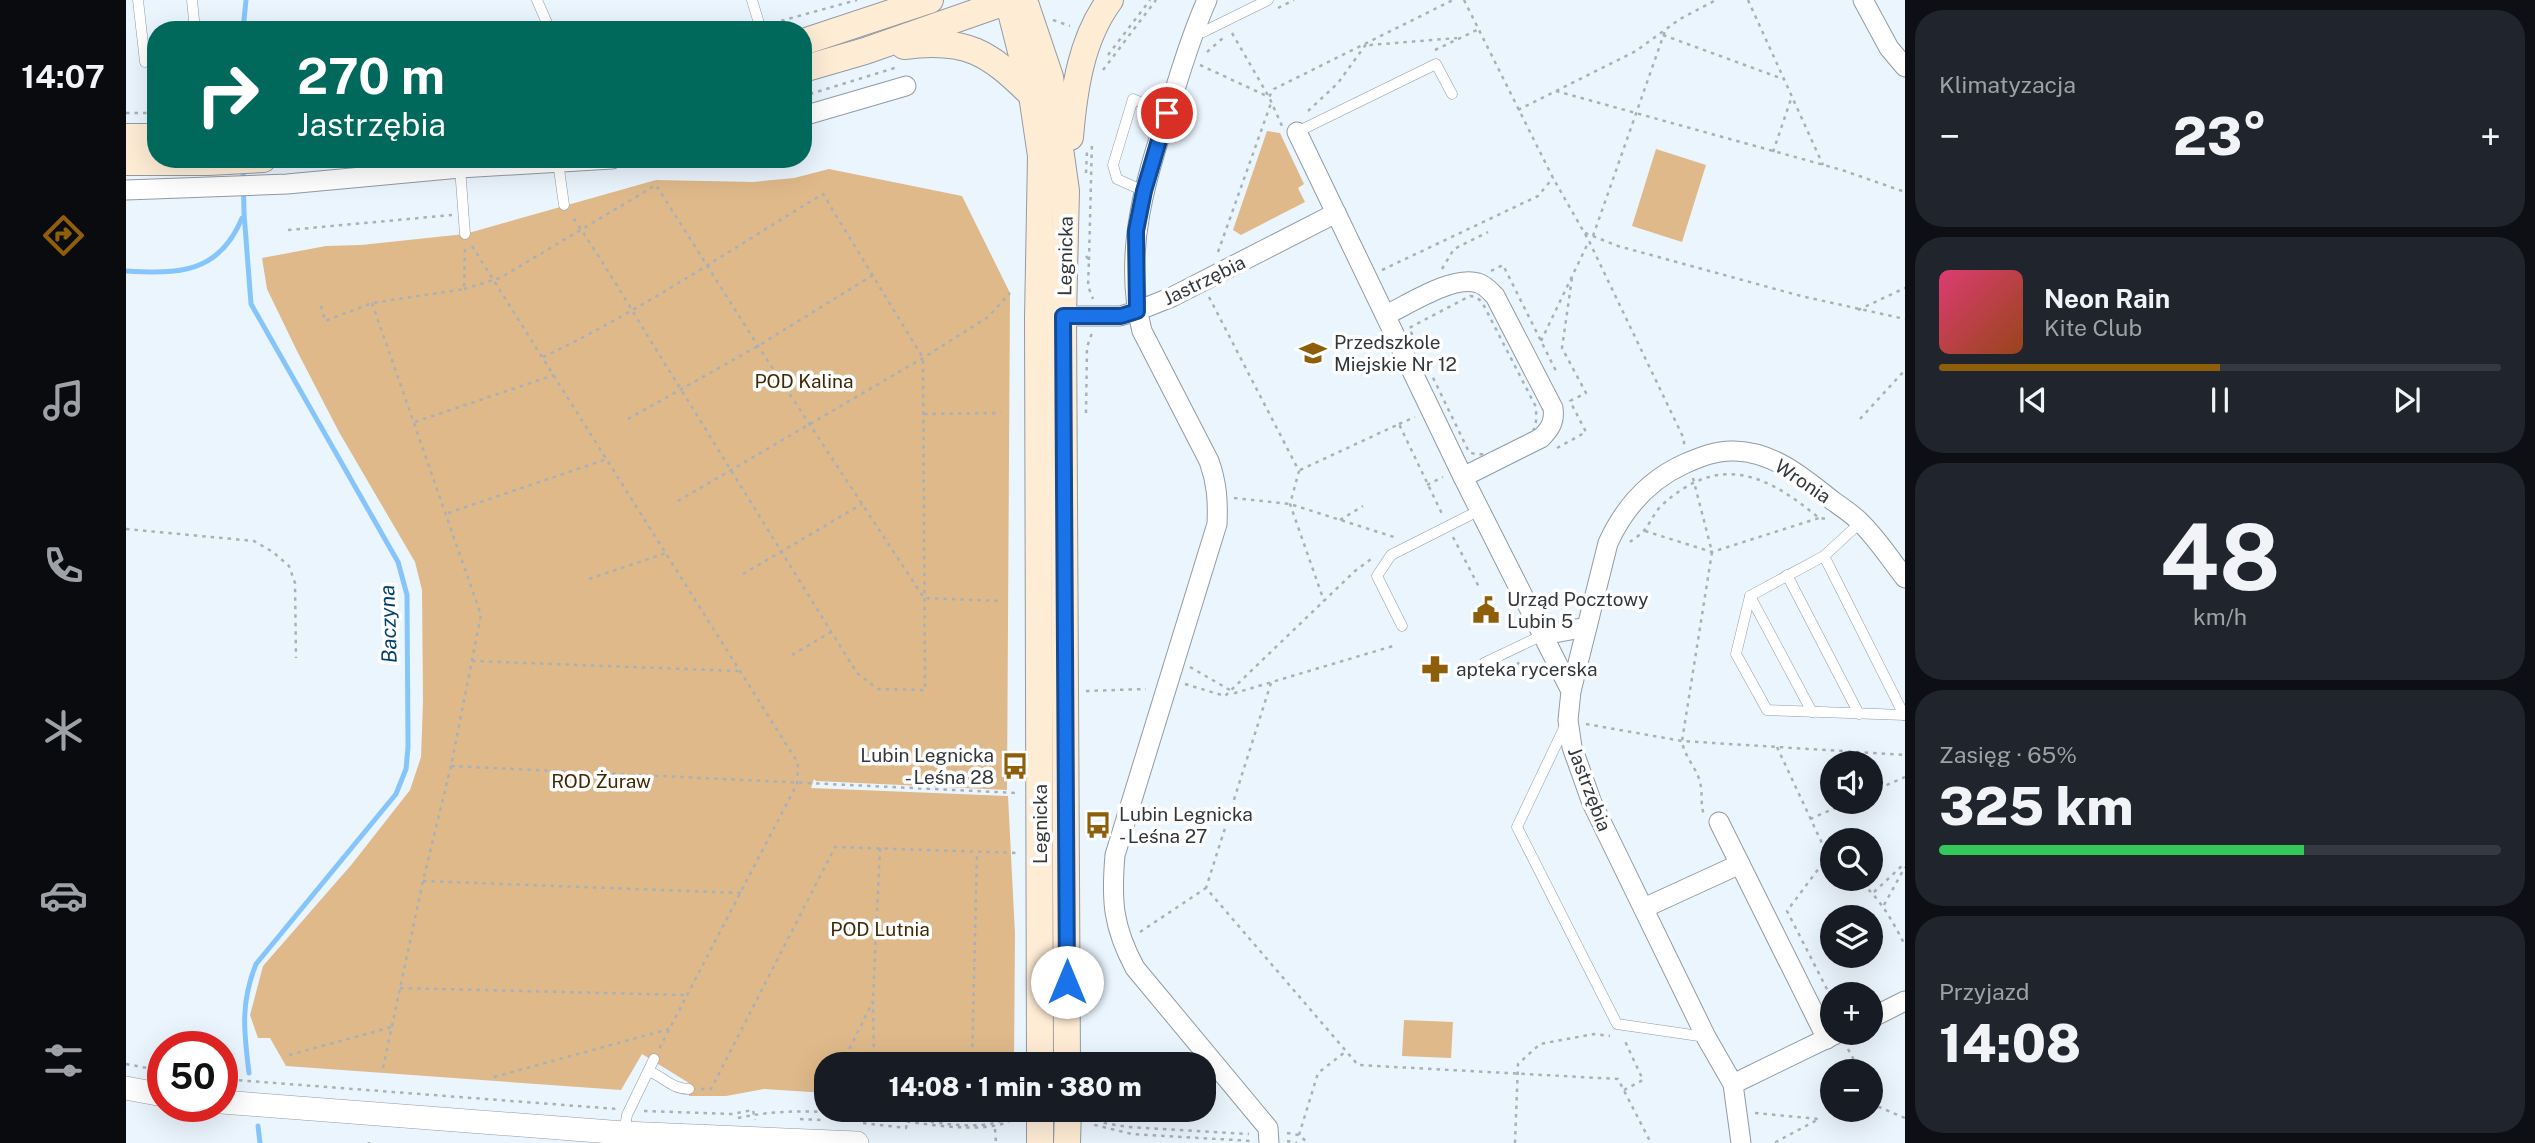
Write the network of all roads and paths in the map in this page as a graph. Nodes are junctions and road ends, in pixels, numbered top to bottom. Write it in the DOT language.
graph roads {
  1 [pos="138,0"];
  2 [pos="192,0"];
  3 [pos="537,0"];
  4 [pos="752,0"];
  5 [pos="857,0"];
  6 [pos="930,0"];
  7 [pos="1013,0"];
  8 [pos="1110,0"];
  9 [pos="1150,0"];
  10 [pos="1156,0"];
  11 [pos="1207,0"];
  12 [pos="1237,0"];
  13 [pos="1268,0"];
  14 [pos="1294,0"];
  15 [pos="1453,0"];
  16 [pos="1464,0"];
  17 [pos="1716,0"];
  18 [pos="1748,0"];
  19 [pos="1863,0"];
  20 [pos="1273,10"];
  21 [pos="1244,12"];
  22 [pos="194,21"];
  23 [pos="546,21"];
  24 [pos="758,21"];
  25 [pos="784,21"];
  26 [pos="1194,32"];
  27 [pos="1664,32"];
  28 [pos="1461,38"];
  29 [pos="812,40"];
  30 [pos="1367,43"];
  31 [pos="864,51"];
  32 [pos="145,62"];
  33 [pos="1197,64"];
  34 [pos="812,66"];
  35 [pos="1905,67"];
  36 [pos="1099,68"];
  37 [pos="1194,71"];
  38 [pos="1101,74"];
  39 [pos="1783,79"];
  40 [pos="906,86"];
  41 [pos="1556,91"];
  42 [pos="1452,94"];
  43 [pos="1032,95"];
  44 [pos="1792,96"];
  45 [pos="1269,97"];
  46 [pos="1309,110"];
  47 [pos="1518,110"];
  48 [pos="126,113"];
  49 [pos="147,113"];
  50 [pos="812,113"];
  51 [pos="1167,113"];
  52 [pos="1636,113"];
  53 [pos="1290,130"];
  54 [pos="1092,133"];
  55 [pos="126,137"];
  56 [pos="147,137"];
  57 [pos="1088,140"];
  58 [pos="1773,152"];
  59 [pos="126,162"];
  60 [pos="147,165"];
  61 [pos="1823,166"];
  62 [pos="164,168"];
  63 [pos="232,168"];
  64 [pos="460,168"];
  65 [pos="559,168"];
  66 [pos="208,175"];
  67 [pos="1553,178"];
  68 [pos="126,190"];
  69 [pos="1066,191"];
  70 [pos="1144,191"];
  71 [pos="1905,192"];
  72 [pos="564,205"];
  73 [pos="1336,213"];
  74 [pos="462,214"];
  75 [pos="288,230"];
  76 [pos="582,230"];
  77 [pos="1488,232"];
  78 [pos="1585,233"];
  79 [pos="465,234"];
  80 [pos="1593,236"];
  81 [pos="1589,241"];
  82 [pos="1085,256"];
  83 [pos="1089,260"];
  84 [pos="707,264"];
  85 [pos="1378,271"];
  86 [pos="873,275"];
  87 [pos="1438,276"];
  88 [pos="495,280"];
  89 [pos="1905,288"];
  90 [pos="464,289"];
  91 [pos="1205,291"];
  92 [pos="1010,293"];
  93 [pos="372,303"];
  94 [pos="321,306"];
  95 [pos="631,310"];
  96 [pos="1858,310"];
  97 [pos="1137,311"];
  98 [pos="1386,314"];
  99 [pos="1063,316"];
  100 [pos="1905,319"];
  101 [pos="1409,327"];
  102 [pos="1541,341"];
  103 [pos="758,346"];
  104 [pos="543,357"];
  105 [pos="923,358"];
  106 [pos="1905,370"];
  107 [pos="554,375"];
  108 [pos="682,391"];
  109 [pos="1001,413"];
  110 [pos="1422,413"];
  111 [pos="924,414"];
  112 [pos="628,419"];
  113 [pos="1860,419"];
  114 [pos="414,422"];
  115 [pos="1399,424"];
  116 [pos="810,425"];
  117 [pos="607,458"];
  118 [pos="1688,462"];
  119 [pos="732,471"];
  120 [pos="1299,471"];
  121 [pos="1458,475"];
  122 [pos="1695,483"];
  123 [pos="1427,485"];
  124 [pos="678,501"];
  125 [pos="862,504"];
  126 [pos="1290,504"];
  127 [pos="1363,506"];
  128 [pos="1230,507"];
  129 [pos="1480,510"];
  130 [pos="446,514"];
  131 [pos="1819,518"];
  132 [pos="1340,520"];
  133 [pos="1448,526"];
  134 [pos="1856,527"];
  135 [pos="126,529"];
  136 [pos="1644,531"];
  137 [pos="1394,543"];
  138 [pos="1628,544"];
  139 [pos="782,552"];
  140 [pos="1712,552"];
  141 [pos="666,553"];
  142 [pos="1376,555"];
  143 [pos="1824,556"];
  144 [pos="743,574"];
  145 [pos="1787,575"];
  146 [pos="1905,578"];
  147 [pos="589,579"];
  148 [pos="1479,587"];
  149 [pos="1750,596"];
  150 [pos="925,598"];
  151 [pos="1001,601"];
  152 [pos="1324,601"];
  153 [pos="1402,626"];
  154 [pos="1587,627"];
  155 [pos="831,632"];
  156 [pos="1543,635"];
  157 [pos="1393,646"];
  158 [pos="1509,651"];
  159 [pos="792,655"];
  160 [pos="296,658"];
  161 [pos="472,661"];
  162 [pos="1484,663"];
  163 [pos="740,671"];
  164 [pos="1184,674"];
  165 [pos="1551,675"];
  166 [pos="1271,683"];
  167 [pos="1231,690"];
  168 [pos="1065,691"];
  169 [pos="1571,691"];
  170 [pos="1166,692"];
  171 [pos="1812,712"];
  172 [pos="1859,715"];
  173 [pos="1905,715"];
  174 [pos="1580,720"];
  175 [pos="1587,734"];
  176 [pos="1682,741"];
  177 [pos="1777,747"];
  178 [pos="1905,755"];
  179 [pos="452,766"];
  180 [pos="1905,777"];
  181 [pos="797,784"];
  182 [pos="1883,787"];
  183 [pos="1020,793"];
  184 [pos="1820,814"];
  185 [pos="1810,819"];
  186 [pos="1713,822"];
  187 [pos="1820,838"];
  188 [pos="880,848"];
  189 [pos="976,852"];
  190 [pos="1020,853"];
  191 [pos="1740,864"];
  192 [pos="1905,865"];
  193 [pos="1820,870"];
  194 [pos="423,881"];
  195 [pos="1206,888"];
  196 [pos="1874,892"];
  197 [pos="741,893"];
  198 [pos="1884,905"];
  199 [pos="1644,908"];
  200 [pos="1131,937"];
  201 [pos="1905,945"];
  202 [pos="1823,982"];
  203 [pos="400,988"];
  204 [pos="685,995"];
  205 [pos="873,1000"];
  206 [pos="1905,1001"];
  207 [pos="1820,1008"];
  208 [pos="1883,1012"];
  209 [pos="392,1027"];
  210 [pos="669,1029"];
  211 [pos="1613,1036"];
  212 [pos="1706,1037"];
  213 [pos="1636,1039"];
  214 [pos="1821,1045"];
  215 [pos="848,1052"];
  216 [pos="874,1052"];
  217 [pos="972,1052"];
  218 [pos="1040,1052"];
  219 [pos="1068,1052"];
  220 [pos="1346,1052"];
  221 [pos="289,1055"];
  222 [pos="653,1059"];
  223 [pos="126,1064"];
  224 [pos="147,1068"];
  225 [pos="383,1068"];
  226 [pos="649,1071"];
  227 [pos="1518,1074"];
  228 [pos="494,1077"];
  229 [pos="1733,1083"];
  230 [pos="126,1088"];
  231 [pos="690,1089"];
  232 [pos="1623,1090"];
  233 [pos="147,1091"];
  234 [pos="238,1103"];
  235 [pos="1883,1109"];
  236 [pos="1749,1112"];
  237 [pos="1905,1118"];
  238 [pos="1012,1122"];
  239 [pos="1040,1122"];
  240 [pos="1068,1122"];
  241 [pos="1103,1122"];
  242 [pos="1282,1123"];
  243 [pos="994,1124"];
  244 [pos="1095,1125"];
  245 [pos="995,1129"];
  246 [pos="624,1133"];
  247 [pos="1223,1133"];
  248 [pos="1298,1135"];
  249 [pos="596,1137"];
  250 [pos="1269,1142"];
  251 [pos="857,1143"];
  252 [pos="996,1143"];
  253 [pos="1040,1143"];
  254 [pos="1068,1143"];
  255 [pos="1297,1143"];
  256 [pos="1308,1143"];
  257 [pos="1515,1143"];
  258 [pos="1651,1143"];
  259 [pos="1741,1143"];
  260 [pos="1774,1143"];
  1 -- 32 [label="lane"];
  2 -- 22 [label="lane"];
  3 -- 23 [label="lane"];
  4 -- 24 [label="lane"];
  5 -- 25 [label="path"];
  6 -- 29 [label="main road"];
  7 -- 31 [label="main road"];
  7 -- 43 [label="main road, Legnicka"];
  7 -- 69 [label="main road, Legnicka"];
  8 -- 69 [label="main road"];
  9 -- 36 [label="path"];
  10 -- 38 [label="path"];
  11 -- 26 [label="street"];
  12 -- 21 [label="lane"];
  13 -- 21 [label="lane"];
  14 -- 20 [label="path"];
  15 -- 30 [label="path"];
  16 -- 47 [label="path"];
  17 -- 27 [label="path"];
  18 -- 39 [label="path"];
  19 -- 35 [label="street"];
  21 -- 26 [label="lane"];
  26 -- 51 [label="street"];
  27 -- 39 [label="path"];
  27 -- 41 [label="path"];
  27 -- 52 [label="path"];
  28 -- 30 [label="path"];
  30 -- 45 [label="path"];
  30 -- 46 [label="path"];
  31 -- 34 [label="main road"];
  31 -- 43 [label="main road"];
  33 -- 37 [label="path"];
  33 -- 45 [label="path"];
  33 -- 45 [label="path"];
  39 -- 44 [label="path"];
  40 -- 50 [label="street"];
  41 -- 47 [label="path"];
  41 -- 52 [label="path"];
  42 -- 53 [label="lane"];
  43 -- 218 [label="main road, Legnicka"];
  44 -- 58 [label="path"];
  44 -- 61 [label="path"];
  45 -- 53 [label="path"];
  47 -- 67 [label="path"];
  48 -- 49 [label="path"];
  51 -- 70 [label="street"];
  51 -- 70 [label="lane"];
  52 -- 58 [label="path"];
  52 -- 80 [label="path"];
  53 -- 73 [label="street"];
  54 -- 83 [label="path"];
  55 -- 56 [label="main road"];
  57 -- 82 [label="path"];
  58 -- 61 [label="path"];
  59 -- 60 [label="main road"];
  61 -- 71 [label="path"];
  62 -- 66 [label="main road"];
  63 -- 66 [label="main road"];
  64 -- 66 [label="street"];
  64 -- 74 [label="lane"];
  65 -- 72 [label="lane"];
  66 -- 68 [label="street"];
  67 -- 78 [label="path"];
  67 -- 85 [label="path"];
  69 -- 99 [label="main road, Legnicka"];
  70 -- 97 [label="street"];
  72 -- 76 [label="path"];
  73 -- 97 [label="street, Jastrzębia"];
  73 -- 98 [label="street"];
  74 -- 75 [label="path"];
  74 -- 79 [label="lane"];
  76 -- 84 [label="path"];
  76 -- 88 [label="path"];
  76 -- 95 [label="path"];
  77 -- 87 [label="path"];
  78 -- 80 [label="path"];
  78 -- 81 [label="path"];
  79 -- 88 [label="path"];
  79 -- 90 [label="path"];
  80 -- 96 [label="path"];
  81 -- 102 [label="path"];
  81 -- 118 [label="path"];
  84 -- 86 [label="path"];
  84 -- 95 [label="path"];
  84 -- 103 [label="path"];
  86 -- 103 [label="path"];
  86 -- 105 [label="path"];
  88 -- 90 [label="path"];
  88 -- 104 [label="path"];
  89 -- 96 [label="path"];
  90 -- 93 [label="path"];
  91 -- 120 [label="path"];
  92 -- 105 [label="path"];
  93 -- 94 [label="path"];
  93 -- 114 [label="path"];
  95 -- 104 [label="path"];
  95 -- 108 [label="path"];
  96 -- 100 [label="path"];
  97 -- 99 [label="street, Jastrzębia"];
  97 -- 170 [label="street"];
  98 -- 121 [label="street"];
  98 -- 121 [label="street"];
  99 -- 168 [label="main road, Legnicka"];
  101 -- 101 [label="path"];
  103 -- 108 [label="path"];
  103 -- 116 [label="path"];
  104 -- 107 [label="path"];
  105 -- 111 [label="path"];
  105 -- 116 [label="path"];
  106 -- 113 [label="path"];
  107 -- 114 [label="path"];
  107 -- 117 [label="path"];
  108 -- 112 [label="path"];
  108 -- 119 [label="path"];
  109 -- 111 [label="path"];
  110 -- 115 [label="path"];
  111 -- 150 [label="path"];
  114 -- 130 [label="path"];
  115 -- 120 [label="path"];
  115 -- 123 [label="path"];
  116 -- 119 [label="path"];
  116 -- 125 [label="path"];
  117 -- 130 [label="path"];
  117 -- 141 [label="path"];
  118 -- 122 [label="path"];
  118 -- 134 [label="street, Wronia"];
  118 -- 154 [label="street, Wronia"];
  119 -- 124 [label="path"];
  119 -- 139 [label="path"];
  120 -- 126 [label="path"];
  121 -- 123 [label="path"];
  121 -- 129 [label="street"];
  122 -- 131 [label="path"];
  122 -- 136 [label="path"];
  122 -- 140 [label="path"];
  123 -- 133 [label="path"];
  125 -- 139 [label="path"];
  125 -- 150 [label="path"];
  126 -- 128 [label="path"];
  126 -- 132 [label="path"];
  126 -- 152 [label="path"];
  127 -- 132 [label="path"];
  129 -- 133 [label="lane"];
  129 -- 156 [label="street"];
  130 -- 161 [label="path"];
  131 -- 134 [label="path"];
  131 -- 140 [label="path"];
  132 -- 137 [label="path"];
  133 -- 148 [label="path"];
  133 -- 153 [label="lane"];
  134 -- 143 [label="lane"];
  134 -- 146 [label="street, Wronia"];
  135 -- 160 [label="path"];
  136 -- 138 [label="path"];
  136 -- 140 [label="path"];
  139 -- 144 [label="path"];
  139 -- 155 [label="path"];
  140 -- 176 [label="path"];
  141 -- 147 [label="path"];
  141 -- 163 [label="path"];
  142 -- 152 [label="path"];
  143 -- 145 [label="lane"];
  143 -- 173 [label="lane"];
  145 -- 149 [label="lane"];
  145 -- 172 [label="lane"];
  149 -- 171 [label="lane"];
  149 -- 171 [label="lane"];
  150 -- 151 [label="path"];
  150 -- 155 [label="path"];
  152 -- 167 [label="path"];
  154 -- 156 [label="street"];
  154 -- 169 [label="street, Wronia"];
  155 -- 159 [label="path"];
  156 -- 158 [label="lane"];
  156 -- 169 [label="street"];
  157 -- 166 [label="path"];
  158 -- 162 [label="lane"];
  158 -- 165 [label="path"];
  161 -- 163 [label="path"];
  161 -- 179 [label="path"];
  163 -- 181 [label="path"];
  164 -- 167 [label="path"];
  166 -- 167 [label="path"];
  166 -- 195 [label="path"];
  167 -- 170 [label="path"];
  168 -- 170 [label="path"];
  168 -- 219 [label="main road, Legnicka"];
  169 -- 174 [label="street, Jastrzębia"];
  170 -- 250 [label="street"];
  171 -- 172 [label="lane"];
  172 -- 173 [label="lane"];
  174 -- 175 [label="path"];
  174 -- 176 [label="path"];
  174 -- 199 [label="street, Jastrzębia"];
  174 -- 212 [label="lane"];
  176 -- 177 [label="path"];
  176 -- 186 [label="path"];
  177 -- 178 [label="path"];
  177 -- 185 [label="path"];
  179 -- 181 [label="path"];
  179 -- 194 [label="path"];
  180 -- 182 [label="path"];
  181 -- 183 [label="path"];
  181 -- 197 [label="path"];
  184 -- 185 [label="path"];
  185 -- 187 [label="path"];
  186 -- 191 [label="street"];
  188 -- 189 [label="path"];
  188 -- 205 [label="path"];
  188 -- 231 [label="path"];
  189 -- 190 [label="path"];
  189 -- 217 [label="path"];
  191 -- 199 [label="street"];
  191 -- 207 [label="street"];
  192 -- 196 [label="path"];
  192 -- 198 [label="path"];
  193 -- 202 [label="path"];
  194 -- 197 [label="path"];
  194 -- 203 [label="path"];
  195 -- 200 [label="path"];
  195 -- 220 [label="path"];
  196 -- 198 [label="path"];
  197 -- 204 [label="path"];
  198 -- 201 [label="path"];
  199 -- 212 [label="street, Jastrzębia"];
  203 -- 204 [label="path"];
  203 -- 209 [label="path"];
  204 -- 210 [label="path"];
  205 -- 215 [label="path"];
  205 -- 216 [label="path"];
  206 -- 208 [label="street"];
  209 -- 221 [label="path"];
  209 -- 225 [label="path"];
  210 -- 222 [label="path"];
  210 -- 228 [label="path"];
  211 -- 227 [label="path"];
  212 -- 229 [label="street, Jastrzębia"];
  213 -- 232 [label="path"];
  214 -- 229 [label="street"];
  220 -- 227 [label="path"];
  220 -- 248 [label="path"];
  222 -- 226 [label="lane"];
  223 -- 224 [label="path"];
  226 -- 231 [label="lane"];
  226 -- 246 [label="lane"];
  227 -- 232 [label="path"];
  227 -- 257 [label="path"];
  229 -- 259 [label="street, Jastrzębia"];
  230 -- 233 [label="street"];
  232 -- 258 [label="path"];
  234 -- 249 [label="street"];
  235 -- 237 [label="path"];
  236 -- 260 [label="path"];
  238 -- 245 [label="path"];
  239 -- 253 [label="main road"];
  240 -- 254 [label="main road"];
  241 -- 247 [label="path"];
  242 -- 248 [label="path"];
  243 -- 245 [label="path"];
  244 -- 250 [label="path"];
  245 -- 252 [label="path"];
  246 -- 249 [label="street"];
  246 -- 251 [label="street"];
  248 -- 256 [label="path"];
  250 -- 255 [label="path"];
}
